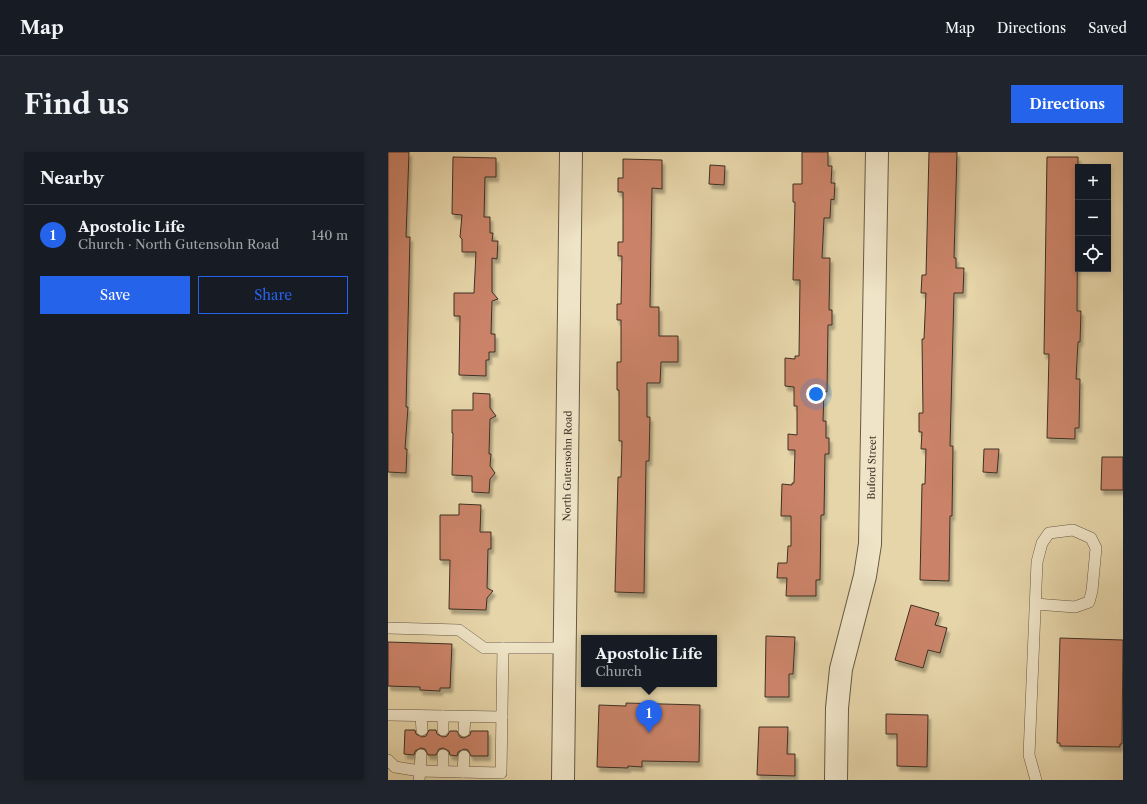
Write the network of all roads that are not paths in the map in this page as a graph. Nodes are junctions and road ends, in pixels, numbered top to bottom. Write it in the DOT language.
graph roads {
  1 [pos="572,152"];
  2 [pos="877,152"];
  3 [pos="1035,604"];
  4 [pos="388,628"];
  5 [pos="503,648"];
  6 [pos="565,648"];
  7 [pos="388,715"];
  8 [pos="421,716"];
  9 [pos="443,716"];
  10 [pos="465,717"];
  11 [pos="502,718"];
  12 [pos="422,730"];
  13 [pos="443,730"];
  14 [pos="464,731"];
  15 [pos="420,755"];
  16 [pos="443,755"];
  17 [pos="464,756"];
  18 [pos="388,760"];
  19 [pos="443,771"];
  20 [pos="463,772"];
  21 [pos="419,775"];
  22 [pos="563,780"];
  23 [pos="836,780"];
  24 [pos="1036,780"];
  1 -- 6 [label="street, North Gutensohn Road"];
  2 -- 23 [label="street, Buford Street"];
  3 -- 3 [label="lane"];
  3 -- 24 [label="lane"];
  4 -- 5 [label="lane"];
  5 -- 6 [label="lane"];
  5 -- 11 [label="lane"];
  6 -- 22 [label="street, North Gutensohn Road"];
  7 -- 8 [label="lane"];
  8 -- 9 [label="lane"];
  8 -- 12 [label="lane"];
  9 -- 10 [label="lane"];
  9 -- 13 [label="lane"];
  10 -- 11 [label="lane"];
  10 -- 14 [label="lane"];
  11 -- 20 [label="lane"];
  15 -- 21 [label="lane"];
  16 -- 19 [label="lane"];
  17 -- 20 [label="lane"];
  18 -- 21 [label="lane"];
  19 -- 20 [label="lane"];
  19 -- 21 [label="lane"];
}
